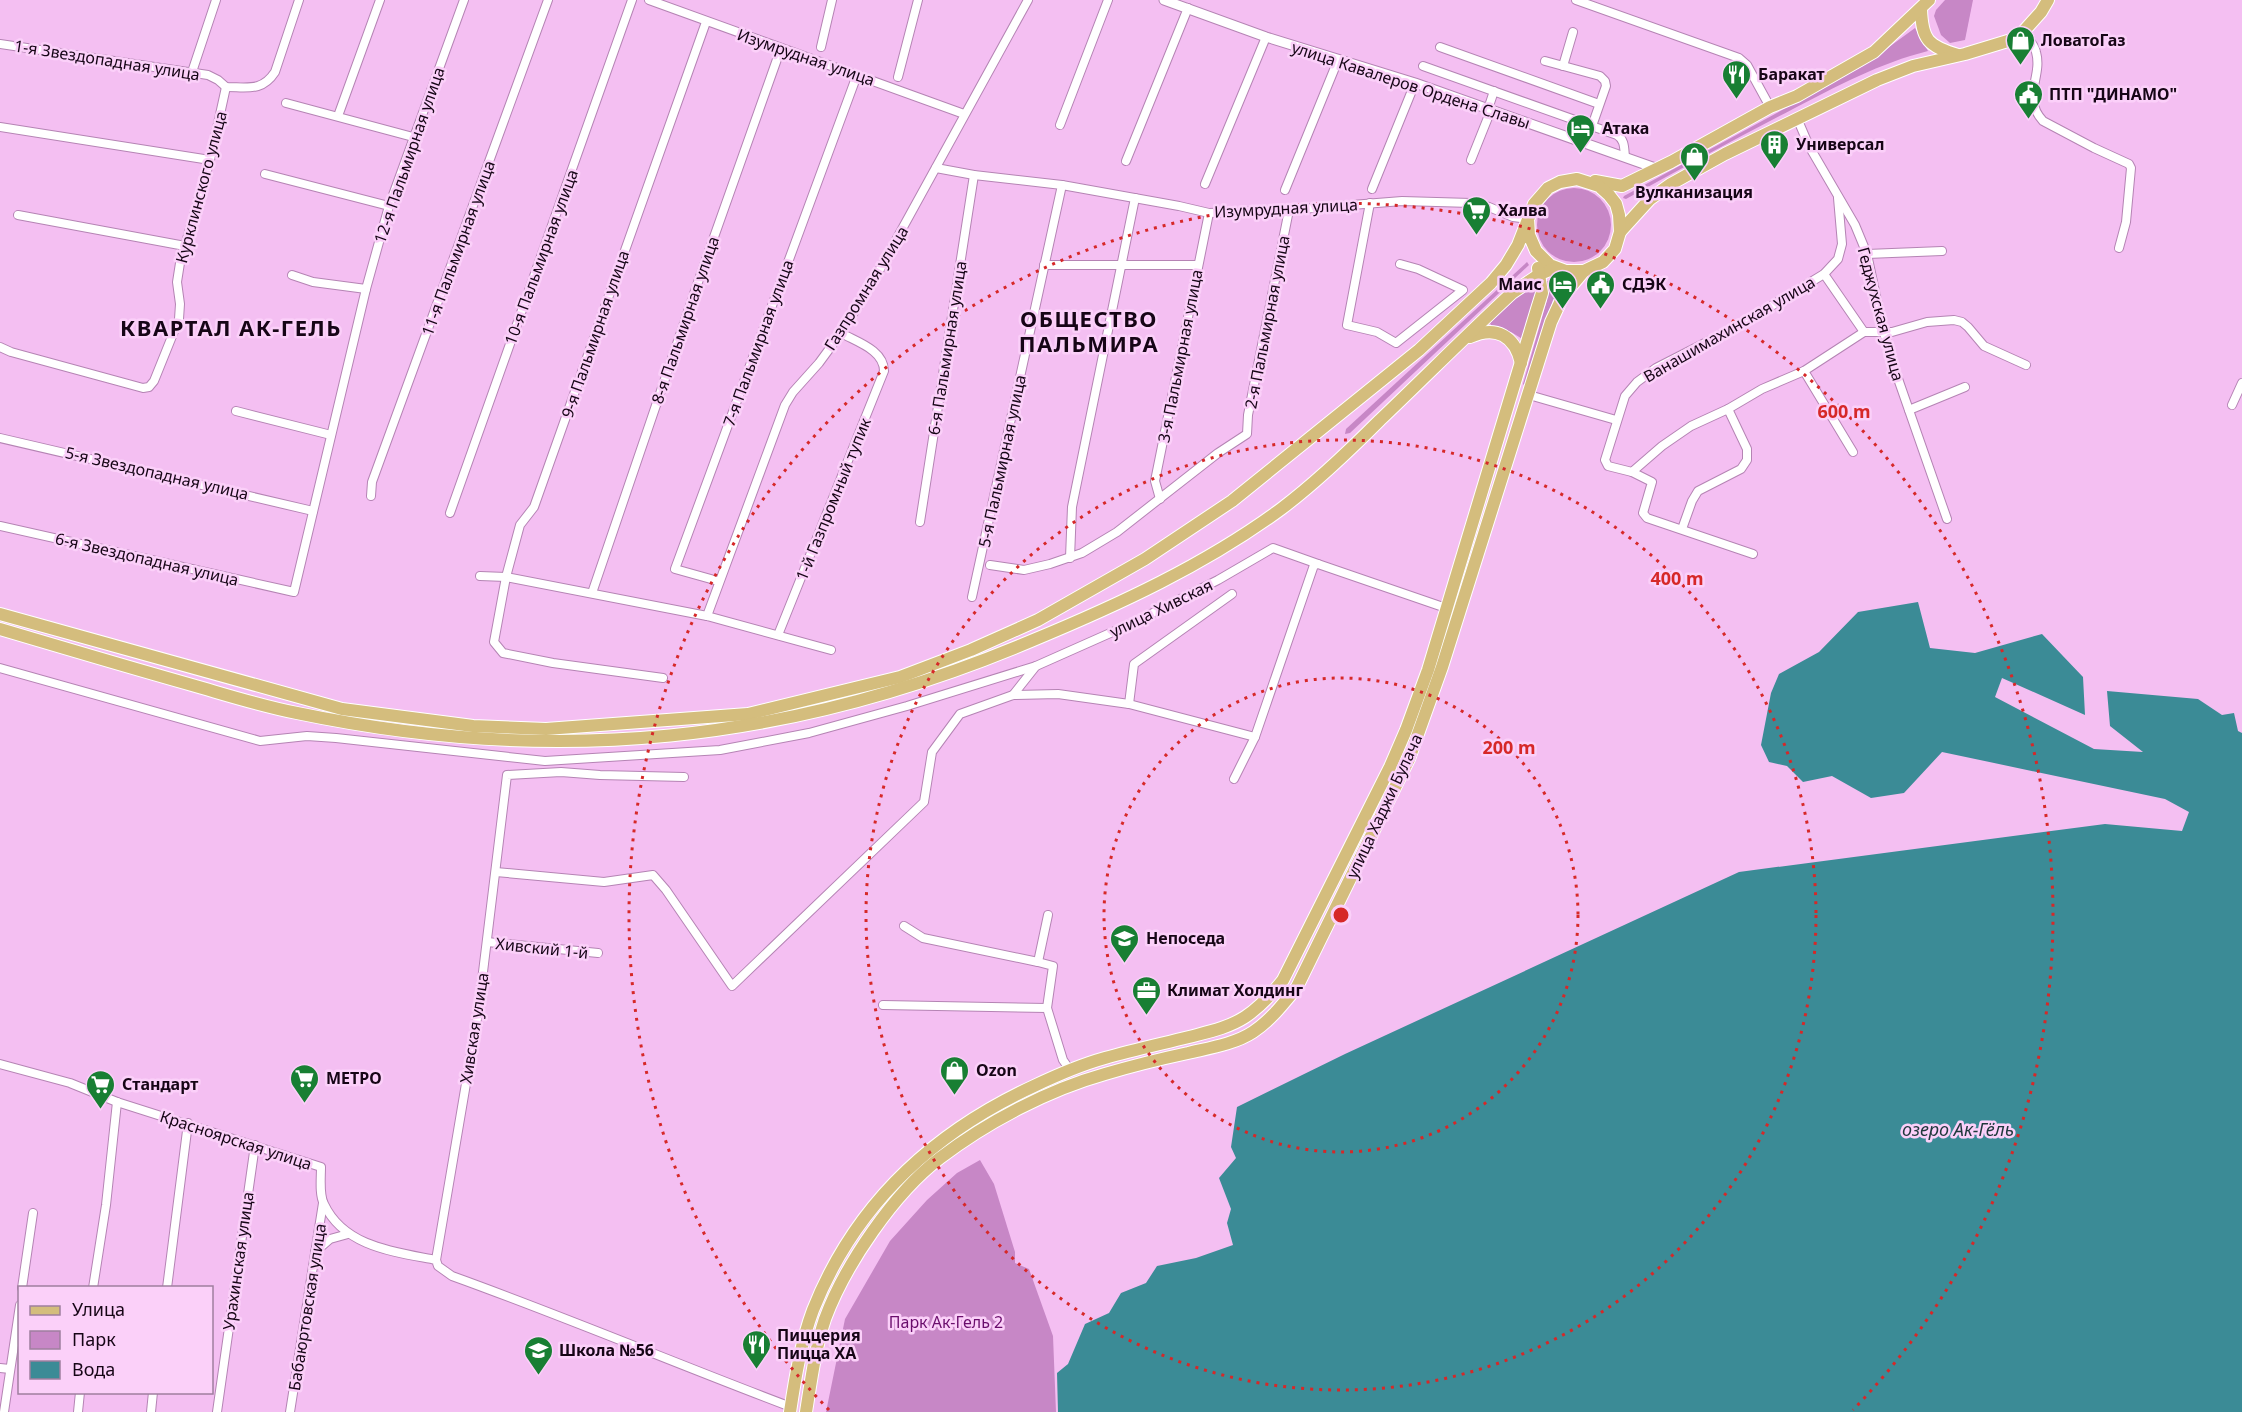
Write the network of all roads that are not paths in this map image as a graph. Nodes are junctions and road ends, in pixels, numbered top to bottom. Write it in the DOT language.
graph roads {
  1 [pos="216,0"];
  2 [pos="299,0"];
  3 [pos="380,0"];
  4 [pos="464,0"];
  5 [pos="548,0"];
  6 [pos="632,0"];
  7 [pos="649,0"];
  8 [pos="832,0"];
  9 [pos="918,0"];
  10 [pos="1028,0"];
  11 [pos="1108,0"];
  12 [pos="1164,0"];
  13 [pos="1576,0"];
  14 [pos="2048,0"];
  15 [pos="1925,4"];
  16 [pos="1188,8"];
  17 [pos="705,21"];
  18 [pos="1573,32"];
  19 [pos="2024,32"];
  20 [pos="1266,37"];
  21 [pos="0,44"];
  22 [pos="821,47"];
  23 [pos="1440,47"];
  24 [pos="781,48"];
  25 [pos="1958,55"];
  26 [pos="1338,60"];
  27 [pos="1545,61"];
  28 [pos="1423,66"];
  29 [pos="1563,66"];
  30 [pos="192,72"];
  31 [pos="857,75"];
  32 [pos="898,77"];
  33 [pos="1415,84"];
  34 [pos="226,87"];
  35 [pos="1494,91"];
  36 [pos="286,103"];
  37 [pos="1599,104"];
  38 [pos="1770,107"];
  39 [pos="1490,110"];
  40 [pos="964,114"];
  41 [pos="338,116"];
  42 [pos="1797,118"];
  43 [pos="1060,124"];
  44 [pos="1592,126"];
  45 [pos="0,127"];
  46 [pos="413,137"];
  47 [pos="1625,157"];
  48 [pos="210,160"];
  49 [pos="1471,160"];
  50 [pos="1126,162"];
  51 [pos="936,168"];
  52 [pos="1658,169"];
  53 [pos="265,174"];
  54 [pos="974,175"];
  55 [pos="1585,181"];
  56 [pos="1205,184"];
  57 [pos="1062,185"];
  58 [pos="1372,189"];
  59 [pos="1285,190"];
  60 [pos="1135,198"];
  61 [pos="1838,198"];
  62 [pos="1370,203"];
  63 [pos="389,206"];
  64 [pos="1290,210"];
  65 [pos="1209,213"];
  66 [pos="18,215"];
  67 [pos="1528,219"];
  68 [pos="1620,232"];
  69 [pos="1530,241"];
  70 [pos="185,246"];
  71 [pos="2118,248"];
  72 [pos="1941,251"];
  73 [pos="1867,254"];
  74 [pos="1400,264"];
  75 [pos="1044,265"];
  76 [pos="1198,265"];
  77 [pos="1121,266"];
  78 [pos="1556,268"];
  79 [pos="1584,271"];
  80 [pos="1540,273"];
  81 [pos="1824,274"];
  82 [pos="292,275"];
  83 [pos="366,289"];
  84 [pos="1864,332"];
  85 [pos="841,333"];
  86 [pos="1884,333"];
  87 [pos="1464,340"];
  88 [pos="0,347"];
  89 [pos="1521,363"];
  90 [pos="2026,365"];
  91 [pos="1803,371"];
  92 [pos="2242,383"];
  93 [pos="1965,387"];
  94 [pos="1514,391"];
  95 [pos="1529,395"];
  96 [pos="2232,405"];
  97 [pos="1728,409"];
  98 [pos="1909,410"];
  99 [pos="236,411"];
  100 [pos="1616,420"];
  101 [pos="331,435"];
  102 [pos="0,438"];
  103 [pos="1853,452"];
  104 [pos="1632,472"];
  105 [pos="371,496"];
  106 [pos="1160,499"];
  107 [pos="313,511"];
  108 [pos="450,513"];
  109 [pos="1947,519"];
  110 [pos="920,522"];
  111 [pos="0,526"];
  112 [pos="1682,529"];
  113 [pos="1753,554"];
  114 [pos="1070,558"];
  115 [pos="990,565"];
  116 [pos="1316,566"];
  117 [pos="480,576"];
  118 [pos="506,577"];
  119 [pos="718,581"];
  120 [pos="294,592"];
  121 [pos="592,593"];
  122 [pos="1232,594"];
  123 [pos="972,597"];
  124 [pos="1446,608"];
  125 [pos="1460,612"];
  126 [pos="0,614"];
  127 [pos="707,616"];
  128 [pos="0,629"];
  129 [pos="778,635"];
  130 [pos="831,650"];
  131 [pos="1036,666"];
  132 [pos="0,668"];
  133 [pos="663,678"];
  134 [pos="1013,695"];
  135 [pos="1129,704"];
  136 [pos="1256,737"];
  137 [pos="684,777"];
  138 [pos="1234,779"];
  139 [pos="496,872"];
  140 [pos="1048,915"];
  141 [pos="904,926"];
  142 [pos="487,942"];
  143 [pos="598,953"];
  144 [pos="1038,962"];
  145 [pos="883,1005"];
  146 [pos="1047,1008"];
  147 [pos="1191,1036"];
  148 [pos="1197,1050"];
  149 [pos="0,1064"];
  150 [pos="1070,1070"];
  151 [pos="117,1102"];
  152 [pos="188,1123"];
  153 [pos="255,1145"];
  154 [pos="323,1203"];
  155 [pos="33,1213"];
  156 [pos="348,1234"];
  157 [pos="315,1252"];
  158 [pos="436,1260"];
  159 [pos="22,1286"];
  160 [pos="93,1286"];
  161 [pos="167,1286"];
  162 [pos="812,1313"];
  163 [pos="826,1317"];
  164 [pos="18,1318"];
  165 [pos="800,1364"];
  166 [pos="813,1366"];
  167 [pos="0,1368"];
  168 [pos="10,1369"];
  169 [pos="80,1394"];
  170 [pos="153,1394"];
  171 [pos="791,1409"];
  172 [pos="4,1412"];
  173 [pos="78,1412"];
  174 [pos="151,1412"];
  175 [pos="217,1412"];
  176 [pos="290,1412"];
  177 [pos="806,1412"];
  1 -- 30 [label="street"];
  2 -- 34 [label="street, 1-я Звездопадная улица"];
  3 -- 41 [label="street"];
  4 -- 46 [label="street, 12-я Пальмирная улица"];
  5 -- 105 [label="street, 11-я Пальмирная улица"];
  6 -- 108 [label="street, 10-я Пальмирная улица"];
  7 -- 17 [label="street, Изумрудная улица"];
  8 -- 22 [label="street"];
  9 -- 32 [label="street"];
  10 -- 40 [label="street, Газпромная улица"];
  11 -- 43 [label="street"];
  12 -- 16 [label="street, улица Кавалеров Ордена Славы"];
  13 -- 38 [label="street"];
  14 -- 19 [label="main road"];
  15 -- 25 [label="main road"];
  15 -- 38 [label="main road"];
  16 -- 20 [label="street, улица Кавалеров Ордена Славы"];
  16 -- 50 [label="street"];
  17 -- 24 [label="street, Изумрудная улица"];
  17 -- 118 [label="street, 9-я Пальмирная улица"];
  18 -- 29 [label="street"];
  19 -- 25 [label="main road"];
  19 -- 71 [label="street"];
  20 -- 26 [label="street, улица Кавалеров Ордена Славы"];
  20 -- 56 [label="street"];
  21 -- 30 [label="street, 1-я Звездопадная улица"];
  23 -- 37 [label="street"];
  24 -- 31 [label="street, Изумрудная улица"];
  24 -- 121 [label="street, 8-я Пальмирная улица"];
  25 -- 42 [label="main road"];
  26 -- 33 [label="street, улица Кавалеров Ордена Славы"];
  26 -- 59 [label="street"];
  27 -- 29 [label="street"];
  28 -- 35 [label="street"];
  29 -- 37 [label="street"];
  30 -- 34 [label="street, 1-я Звездопадная улица"];
  31 -- 40 [label="street, Изумрудная улица"];
  31 -- 119 [label="street, 7-я Пальмирная улица"];
  33 -- 39 [label="street, улица Кавалеров Ордена Славы"];
  33 -- 58 [label="street"];
  34 -- 48 [label="street, Курклинского улица"];
  35 -- 39 [label="street"];
  35 -- 44 [label="street"];
  36 -- 41 [label="street"];
  37 -- 44 [label="street"];
  38 -- 52 [label="main road"];
  39 -- 47 [label="street, улица Кавалеров Ордена Славы"];
  39 -- 49 [label="street"];
  40 -- 51 [label="street, Газпромная улица"];
  41 -- 46 [label="street"];
  42 -- 61 [label="street, Геджухская улица"];
  42 -- 68 [label="main road"];
  44 -- 47 [label="street"];
  45 -- 48 [label="street"];
  46 -- 63 [label="street, 12-я Пальмирная улица"];
  47 -- 52 [label="street, улица Кавалеров Ордена Славы"];
  48 -- 70 [label="street, Курклинского улица"];
  51 -- 54 [label="street, Изумрудная улица"];
  51 -- 85 [label="street, Газпромная улица"];
  52 -- 55 [label="main road"];
  53 -- 63 [label="street"];
  54 -- 57 [label="street, Изумрудная улица"];
  54 -- 110 [label="street, 6-я Пальмирная улица"];
  55 -- 67 [label="main road"];
  55 -- 68 [label="main road"];
  57 -- 60 [label="street, Изумрудная улица"];
  57 -- 75 [label="street, 5-я Пальмирная улица"];
  60 -- 65 [label="street, Изумрудная улица"];
  60 -- 77 [label="street"];
  61 -- 73 [label="street, Геджухская улица"];
  61 -- 81 [label="street, Ванашимахинская улица"];
  62 -- 64 [label="street, Изумрудная улица"];
  62 -- 67 [label="street, Изумрудная улица"];
  62 -- 74 [label="street"];
  63 -- 83 [label="street, 12-я Пальмирная улица"];
  64 -- 65 [label="street, Изумрудная улица"];
  64 -- 106 [label="street, 2-я Пальмирная улица"];
  65 -- 76 [label="street, 3-я Пальмирная улица"];
  66 -- 70 [label="street"];
  67 -- 69 [label="main road"];
  67 -- 126 [label="main road"];
  68 -- 79 [label="main road"];
  69 -- 78 [label="main road"];
  69 -- 80 [label="main road, улица Хаджи Булача"];
  70 -- 88 [label="street, Курклинского улица"];
  72 -- 73 [label="street"];
  73 -- 86 [label="street, Геджухская улица"];
  75 -- 77 [label="street"];
  75 -- 123 [label="street, 5-я Пальмирная улица"];
  76 -- 77 [label="street"];
  76 -- 106 [label="street, 3-я Пальмирная улица"];
  77 -- 114 [label="street"];
  78 -- 79 [label="main road"];
  78 -- 80 [label="main road"];
  79 -- 95 [label="main road, улица Хаджи Булача"];
  80 -- 87 [label="main road"];
  80 -- 89 [label="main road, улица Хаджи Булача"];
  81 -- 84 [label="street"];
  81 -- 100 [label="street, Ванашимахинская улица"];
  82 -- 83 [label="street"];
  83 -- 101 [label="street, 12-я Пальмирная улица"];
  84 -- 86 [label="street"];
  84 -- 91 [label="street"];
  85 -- 119 [label="street, Газпромная улица"];
  85 -- 129 [label="street, 1-й Газпромный тупик"];
  86 -- 90 [label="street"];
  86 -- 98 [label="street, Геджухская улица"];
  87 -- 89 [label="main road"];
  87 -- 128 [label="main road"];
  89 -- 94 [label="main road, улица Хаджи Булача"];
  91 -- 97 [label="street"];
  91 -- 103 [label="street"];
  92 -- 96 [label="street"];
  93 -- 98 [label="street"];
  94 -- 95 [label="main road"];
  94 -- 124 [label="main road, улица Хаджи Булача"];
  95 -- 100 [label="street"];
  95 -- 125 [label="main road, улица Хаджи Булача"];
  97 -- 104 [label="street"];
  97 -- 112 [label="street"];
  98 -- 109 [label="street, Геджухская улица"];
  99 -- 101 [label="street"];
  100 -- 104 [label="street, Ванашимахинская улица"];
  101 -- 107 [label="street, 12-я Пальмирная улица"];
  102 -- 107 [label="street, 5-я Звездопадная улица"];
  104 -- 112 [label="street"];
  106 -- 114 [label="street"];
  107 -- 120 [label="street, 12-я Пальмирная улица"];
  111 -- 120 [label="street, 6-я Звездопадная улица"];
  112 -- 113 [label="street"];
  114 -- 115 [label="street"];
  116 -- 124 [label="street, улица Хивская"];
  116 -- 131 [label="street, улица Хивская"];
  116 -- 136 [label="street"];
  117 -- 118 [label="street"];
  118 -- 121 [label="street"];
  118 -- 133 [label="street, 9-я Пальмирная улица"];
  119 -- 127 [label="street, Газпромная улица"];
  121 -- 127 [label="street"];
  122 -- 135 [label="street"];
  124 -- 125 [label="main road"];
  124 -- 147 [label="main road, улица Хаджи Булача"];
  125 -- 148 [label="main road, улица Хаджи Булача"];
  127 -- 129 [label="street"];
  129 -- 130 [label="street"];
  131 -- 132 [label="street"];
  131 -- 134 [label="street, улица Хивская"];
  134 -- 135 [label="street"];
  134 -- 139 [label="street"];
  135 -- 136 [label="street"];
  136 -- 138 [label="street"];
  137 -- 139 [label="street, Хивская улица"];
  139 -- 142 [label="street, Хивская улица"];
  140 -- 144 [label="street"];
  141 -- 144 [label="street"];
  142 -- 143 [label="street, Хивский 1-й"];
  142 -- 158 [label="street, Хивская улица"];
  144 -- 146 [label="street"];
  145 -- 146 [label="street"];
  146 -- 150 [label="street"];
  147 -- 148 [label="main road"];
  147 -- 150 [label="main road, улица Хаджи Булача"];
  148 -- 163 [label="main road, улица Хаджи Булача"];
  149 -- 151 [label="street, Красноярская улица"];
  150 -- 162 [label="main road, улица Хаджи Булача"];
  151 -- 152 [label="street, Красноярская улица"];
  151 -- 160 [label="street"];
  152 -- 153 [label="street, Красноярская улица"];
  152 -- 161 [label="street"];
  153 -- 154 [label="street, Красноярская улица"];
  153 -- 175 [label="street, Урахинская улица"];
  154 -- 156 [label="street"];
  154 -- 157 [label="street, Бабаюртовская улица"];
  155 -- 159 [label="street"];
  156 -- 157 [label="street"];
  156 -- 158 [label="street"];
  157 -- 176 [label="street, Бабаюртовская улица"];
  158 -- 171 [label="street"];
  162 -- 163 [label="main road"];
  162 -- 165 [label="main road, улица Хаджи Булача"];
  163 -- 166 [label="main road, улица Хаджи Булача"];
  164 -- 168 [label="street"];
  165 -- 166 [label="main road"];
  165 -- 171 [label="main road, улица Хаджи Булача"];
  166 -- 177 [label="main road, улица Хаджи Булача"];
  167 -- 168 [label="street"];
  168 -- 172 [label="street"];
  169 -- 173 [label="street"];
  170 -- 174 [label="street"];
}
